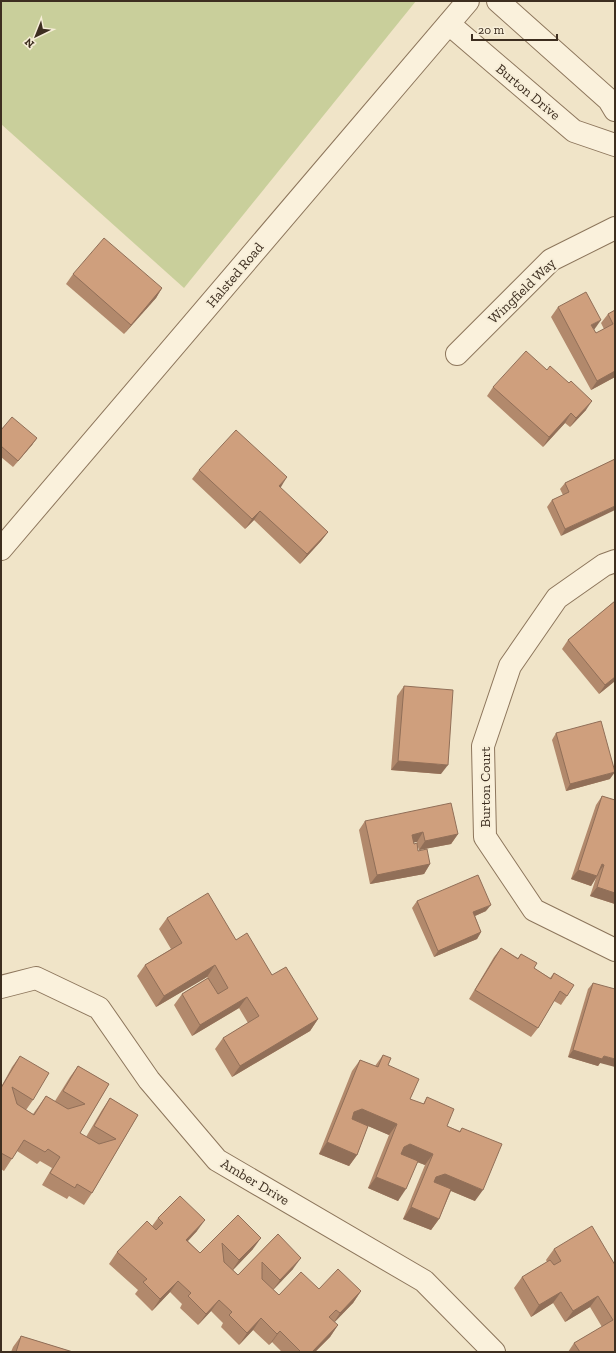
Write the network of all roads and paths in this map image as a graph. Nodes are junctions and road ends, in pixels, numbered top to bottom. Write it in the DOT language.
graph roads {
  1 [pos="468,1"];
  2 [pos="498,1"];
  3 [pos="449,24"];
  4 [pos="615,110"];
  5 [pos="615,145"];
  6 [pos="615,228"];
  7 [pos="457,354"];
  8 [pos="1,549"];
  9 [pos="615,561"];
  10 [pos="615,950"];
  11 [pos="1,987"];
  12 [pos="494,1352"];
  1 -- 3 [label="street, Halsted Road"];
  2 -- 4 [label="street"];
  3 -- 5 [label="street, Burton Drive"];
  3 -- 8 [label="street, Halsted Road"];
  6 -- 7 [label="street, Wingfield Way"];
  9 -- 10 [label="street, Burton Court"];
  11 -- 12 [label="street, Amber Drive"];
}
